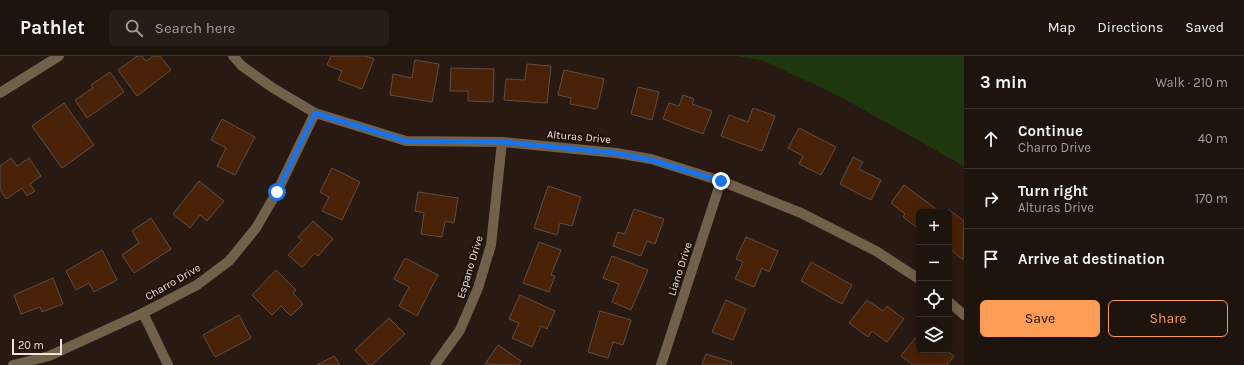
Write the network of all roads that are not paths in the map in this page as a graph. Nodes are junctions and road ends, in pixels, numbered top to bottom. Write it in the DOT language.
graph roads {
  1 [pos="59,56"];
  2 [pos="233,56"];
  3 [pos="0,93"];
  4 [pos="315,113"];
  5 [pos="502,142"];
  6 [pos="721,181"];
  7 [pos="916,277"];
  8 [pos="952,305"];
  9 [pos="143,314"];
  10 [pos="964,315"];
  11 [pos="13,365"];
  12 [pos="168,365"];
  13 [pos="435,365"];
  14 [pos="661,365"];
  1 -- 3 [label="street"];
  2 -- 4 [label="street, Alturas Drive"];
  4 -- 5 [label="street, Alturas Drive"];
  4 -- 9 [label="street, Charro Drive"];
  5 -- 6 [label="street, Alturas Drive"];
  5 -- 13 [label="street, Espano Drive"];
  6 -- 7 [label="street, Alturas Drive"];
  6 -- 14 [label="street, Liano Drive"];
  8 -- 10 [label="street"];
  9 -- 11 [label="street, Charro Drive"];
  9 -- 12 [label="street"];
}
